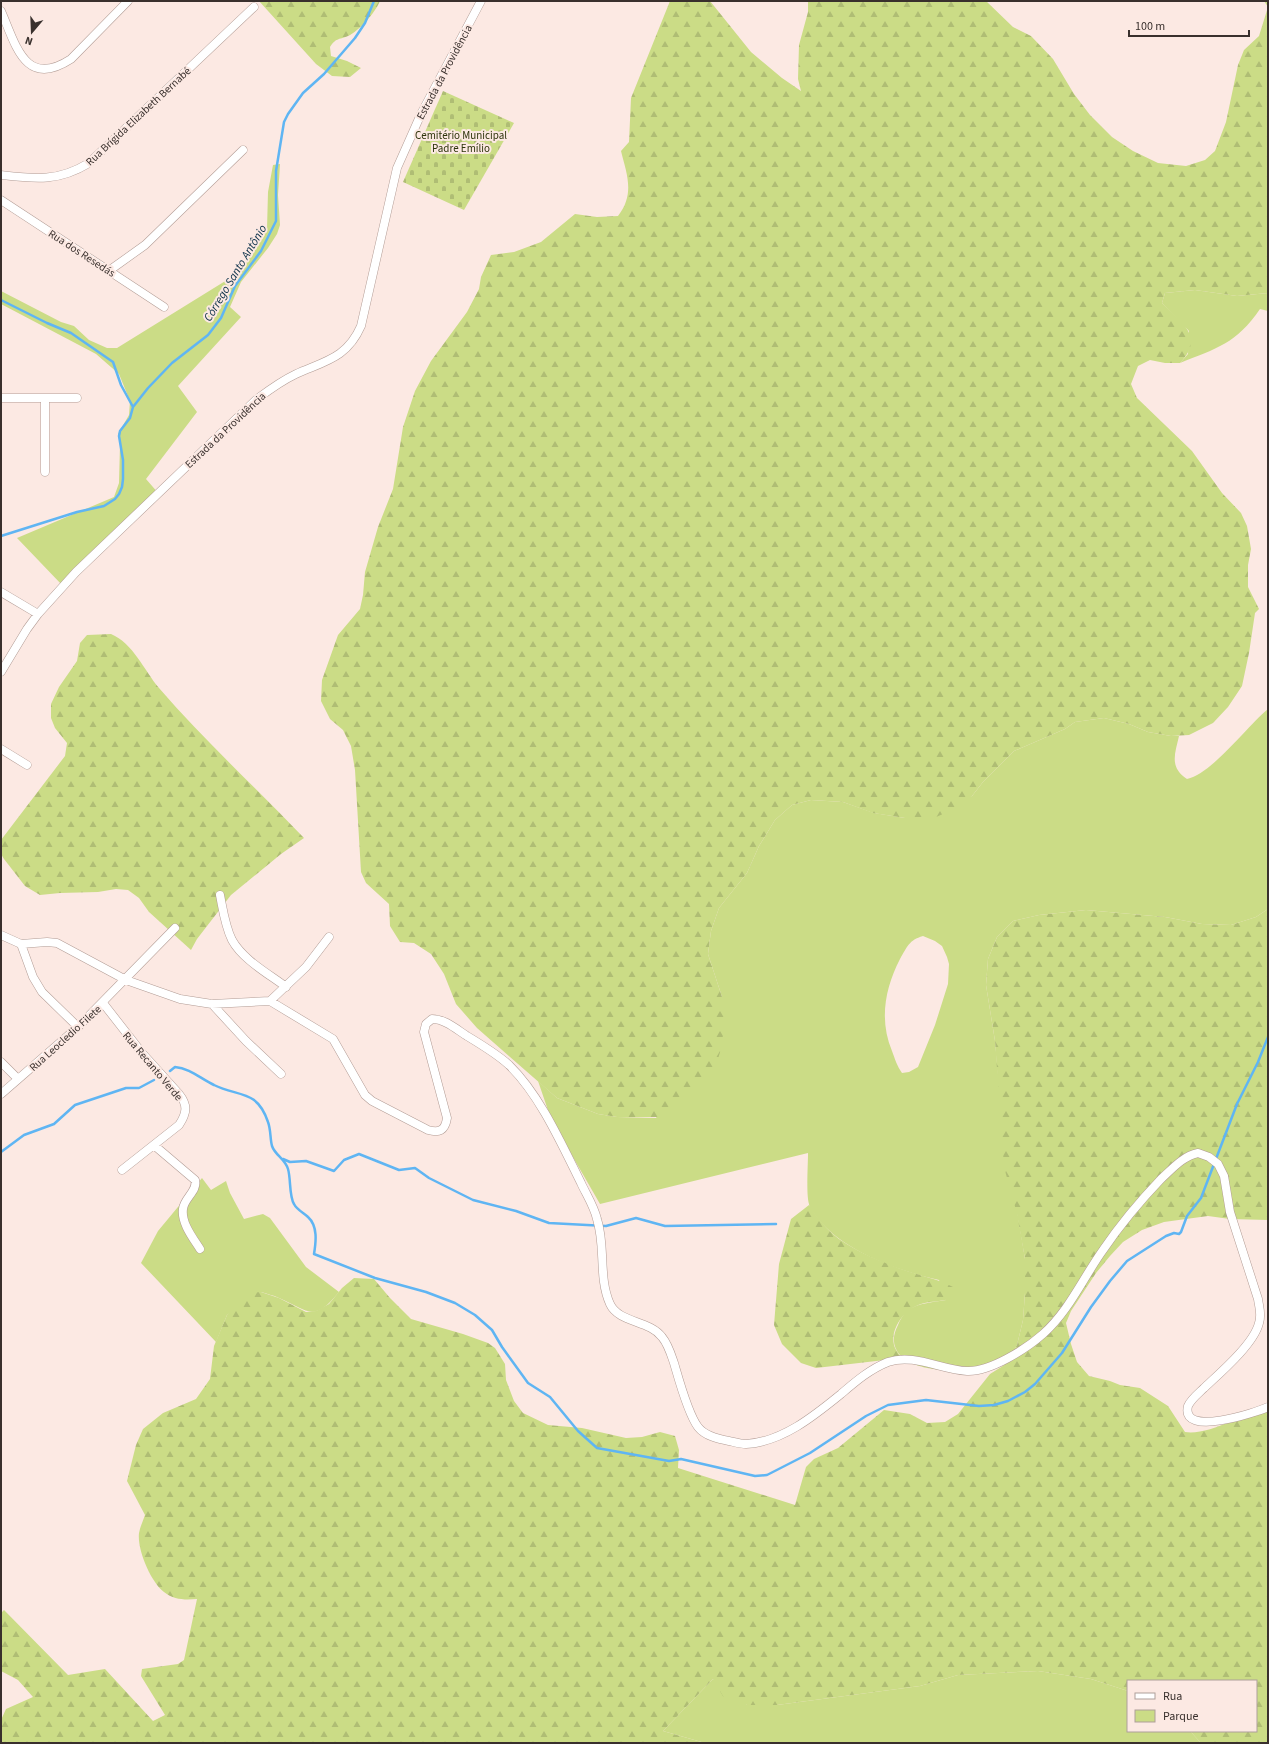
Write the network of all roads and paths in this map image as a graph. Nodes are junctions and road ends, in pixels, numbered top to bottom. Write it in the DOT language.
graph roads {
  1 [pos="128,1"];
  2 [pos="480,1"];
  3 [pos="254,7"];
  4 [pos="1,11"];
  5 [pos="243,150"];
  6 [pos="1,175"];
  7 [pos="1,200"];
  8 [pos="110,270"];
  9 [pos="164,307"];
  10 [pos="1,398"];
  11 [pos="45,398"];
  12 [pos="77,398"];
  13 [pos="46,472"];
  14 [pos="1,592"];
  15 [pos="38,614"];
  16 [pos="1,672"];
  17 [pos="1,749"];
  18 [pos="26,765"];
  19 [pos="220,895"];
  20 [pos="175,928"];
  21 [pos="1,935"];
  22 [pos="329,937"];
  23 [pos="21,944"];
  24 [pos="126,980"];
  25 [pos="286,987"];
  26 [pos="270,1001"];
  27 [pos="103,1004"];
  28 [pos="212,1004"];
  29 [pos="78,1027"];
  30 [pos="1,1062"];
  31 [pos="281,1074"];
  32 [pos="18,1079"];
  33 [pos="1,1094"];
  34 [pos="154,1146"];
  35 [pos="122,1170"];
  36 [pos="200,1249"];
  37 [pos="1268,1407"];
  1 -- 4 [label="street"];
  2 -- 15 [label="street, Estrada da Providência"];
  3 -- 6 [label="street, Rua Brígida Elizabeth Bernabé"];
  5 -- 8 [label="street"];
  7 -- 8 [label="street, Rua dos Resedás"];
  8 -- 9 [label="street, Rua dos Resedás"];
  10 -- 11 [label="street"];
  11 -- 12 [label="street"];
  11 -- 13 [label="street"];
  14 -- 15 [label="street"];
  15 -- 16 [label="street, Estrada da Providência"];
  17 -- 18 [label="street"];
  19 -- 25 [label="street"];
  20 -- 24 [label="street, Rua Leocledio Filete"];
  21 -- 23 [label="street"];
  22 -- 25 [label="street"];
  23 -- 24 [label="street"];
  23 -- 29 [label="street"];
  24 -- 27 [label="street, Rua Leocledio Filete"];
  24 -- 28 [label="street"];
  25 -- 26 [label="street"];
  26 -- 28 [label="street"];
  26 -- 37 [label="street"];
  27 -- 29 [label="street, Rua Leocledio Filete"];
  27 -- 34 [label="street, Rua Recanto Verde"];
  28 -- 31 [label="street"];
  29 -- 32 [label="street, Rua Leocledio Filete"];
  30 -- 32 [label="street"];
  32 -- 33 [label="street, Rua Leocledio Filete"];
  34 -- 35 [label="street, Rua Recanto Verde"];
  34 -- 36 [label="street"];
}
